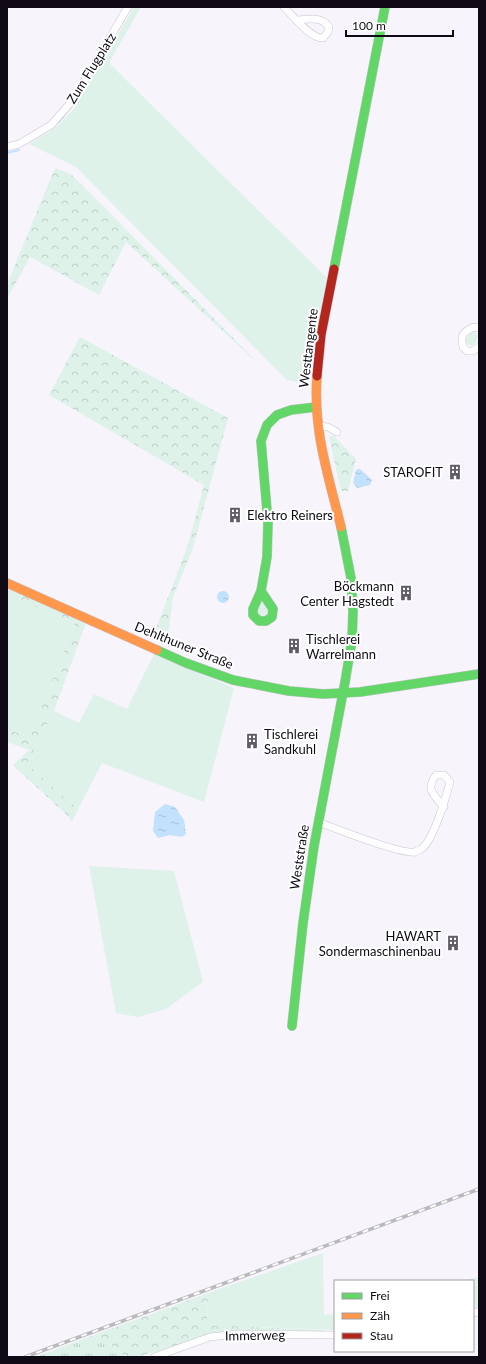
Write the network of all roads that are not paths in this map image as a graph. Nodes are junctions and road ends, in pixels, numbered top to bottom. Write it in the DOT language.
graph roads {
  1 [pos="128,7"];
  2 [pos="284,7"];
  3 [pos="384,7"];
  4 [pos="297,20"];
  5 [pos="7,147"];
  6 [pos="479,328"];
  7 [pos="479,347"];
  8 [pos="316,407"];
  9 [pos="318,426"];
  10 [pos="337,432"];
  11 [pos="7,583"];
  12 [pos="261,591"];
  13 [pos="479,674"];
  14 [pos="343,693"];
  15 [pos="444,807"];
  16 [pos="318,822"];
  17 [pos="292,1026"];
  18 [pos="334,1335"];
  19 [pos="154,1357"];
  1 -- 5 [label="street, Zum Flugplatz"];
  2 -- 4 [label="street"];
  3 -- 8 [label="street, Westtangente"];
  6 -- 7 [label="street"];
  8 -- 9 [label="street, Westtangente"];
  8 -- 12 [label="street"];
  9 -- 10 [label="street"];
  9 -- 14 [label="street, Westtangente"];
  11 -- 14 [label="street, Dehlthuner Straße"];
  13 -- 14 [label="street, Dehlthuner Straße"];
  14 -- 16 [label="street, Weststraße"];
  15 -- 16 [label="street"];
  16 -- 17 [label="street, Weststraße"];
  18 -- 19 [label="street, Immerweg"];
}
